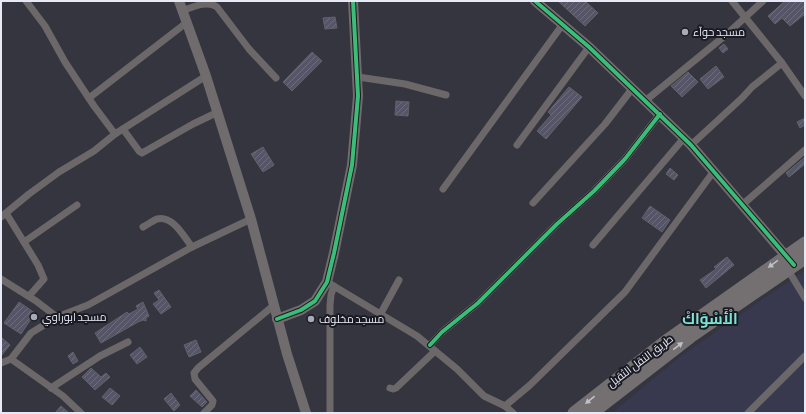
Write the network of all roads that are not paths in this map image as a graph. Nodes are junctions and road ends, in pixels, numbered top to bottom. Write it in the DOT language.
graph roads {
  1 [pos="26,1"];
  2 [pos="353,1"];
  3 [pos="535,1"];
  4 [pos="732,1"];
  5 [pos="763,1"];
  6 [pos="180,6"];
  7 [pos="747,17"];
  8 [pos="186,24"];
  9 [pos="563,24"];
  10 [pos="589,47"];
  11 [pos="782,63"];
  12 [pos="206,76"];
  13 [pos="358,77"];
  14 [pos="276,78"];
  15 [pos="632,89"];
  16 [pos="446,95"];
  17 [pos="805,96"];
  18 [pos="89,98"];
  19 [pos="645,101"];
  20 [pos="218,112"];
  21 [pos="660,114"];
  22 [pos="123,129"];
  23 [pos="115,134"];
  24 [pos="687,142"];
  25 [pos="517,145"];
  26 [pos="805,150"];
  27 [pos="714,171"];
  28 [pos="443,189"];
  29 [pos="533,203"];
  30 [pos="77,205"];
  31 [pos="742,205"];
  32 [pos="4,215"];
  33 [pos="251,219"];
  34 [pos="143,227"];
  35 [pos="24,242"];
  36 [pos="805,243"];
  37 [pos="593,245"];
  38 [pos="192,247"];
  39 [pos="786,255"];
  40 [pos="796,265"];
  41 [pos="1,279"];
  42 [pos="399,280"];
  43 [pos="330,284"];
  44 [pos="29,296"];
  45 [pos="805,298"];
  46 [pos="273,306"];
  47 [pos="381,313"];
  48 [pos="57,317"];
  49 [pos="277,319"];
  50 [pos="128,342"];
  51 [pos="433,348"];
  52 [pos="805,356"];
  53 [pos="11,359"];
  54 [pos="1,363"];
  55 [pos="51,388"];
  56 [pos="390,388"];
  57 [pos="505,406"];
  58 [pos="81,413"];
  59 [pos="204,413"];
  60 [pos="306,413"];
  61 [pos="330,413"];
  62 [pos="513,413"];
  63 [pos="574,413"];
  64 [pos="592,413"];
  65 [pos="748,413"];
  1 -- 18 [label="street"];
  2 -- 13 [label="street"];
  3 -- 9 [label="street"];
  4 -- 7 [label="street"];
  5 -- 7 [label="street"];
  6 -- 8 [label="street"];
  6 -- 14 [label="street"];
  7 -- 11 [label="street"];
  7 -- 19 [label="street"];
  8 -- 12 [label="street"];
  8 -- 18 [label="street"];
  9 -- 10 [label="street"];
  9 -- 28 [label="street"];
  10 -- 15 [label="street"];
  10 -- 25 [label="street"];
  11 -- 17 [label="street"];
  11 -- 24 [label="street"];
  12 -- 20 [label="street"];
  12 -- 22 [label="street"];
  13 -- 16 [label="street"];
  13 -- 43 [label="street"];
  15 -- 19 [label="street"];
  15 -- 29 [label="street"];
  18 -- 23 [label="street"];
  19 -- 21 [label="street"];
  20 -- 22 [label="street"];
  20 -- 33 [label="street"];
  21 -- 24 [label="street"];
  21 -- 51 [label="street"];
  22 -- 23 [label="street"];
  23 -- 32 [label="street"];
  24 -- 27 [label="street"];
  24 -- 37 [label="street"];
  26 -- 31 [label="street"];
  27 -- 31 [label="street"];
  27 -- 57 [label="street"];
  30 -- 35 [label="street"];
  31 -- 39 [label="street"];
  32 -- 35 [label="street"];
  33 -- 38 [label="street"];
  33 -- 46 [label="street"];
  34 -- 38 [label="street"];
  35 -- 44 [label="street"];
  36 -- 39 [label="highway, طريق النقل الثقيل"];
  38 -- 48 [label="street"];
  39 -- 40 [label="street"];
  39 -- 63 [label="highway, طريق النقل الثقيل, one-way"];
  40 -- 45 [label="street"];
  64 -- 40 [label="highway, طريق النقل الثقيل, one-way"];
  41 -- 44 [label="street"];
  42 -- 47 [label="street"];
  43 -- 47 [label="street"];
  43 -- 49 [label="street"];
  43 -- 61 [label="street"];
  44 -- 48 [label="street"];
  46 -- 49 [label="street"];
  46 -- 59 [label="street"];
  47 -- 51 [label="street"];
  48 -- 53 [label="street"];
  49 -- 60 [label="street"];
  50 -- 55 [label="street"];
  51 -- 56 [label="street"];
  51 -- 57 [label="street"];
  52 -- 65 [label="street"];
  53 -- 54 [label="street"];
  53 -- 55 [label="street"];
  55 -- 58 [label="street"];
  57 -- 62 [label="street"];
}
